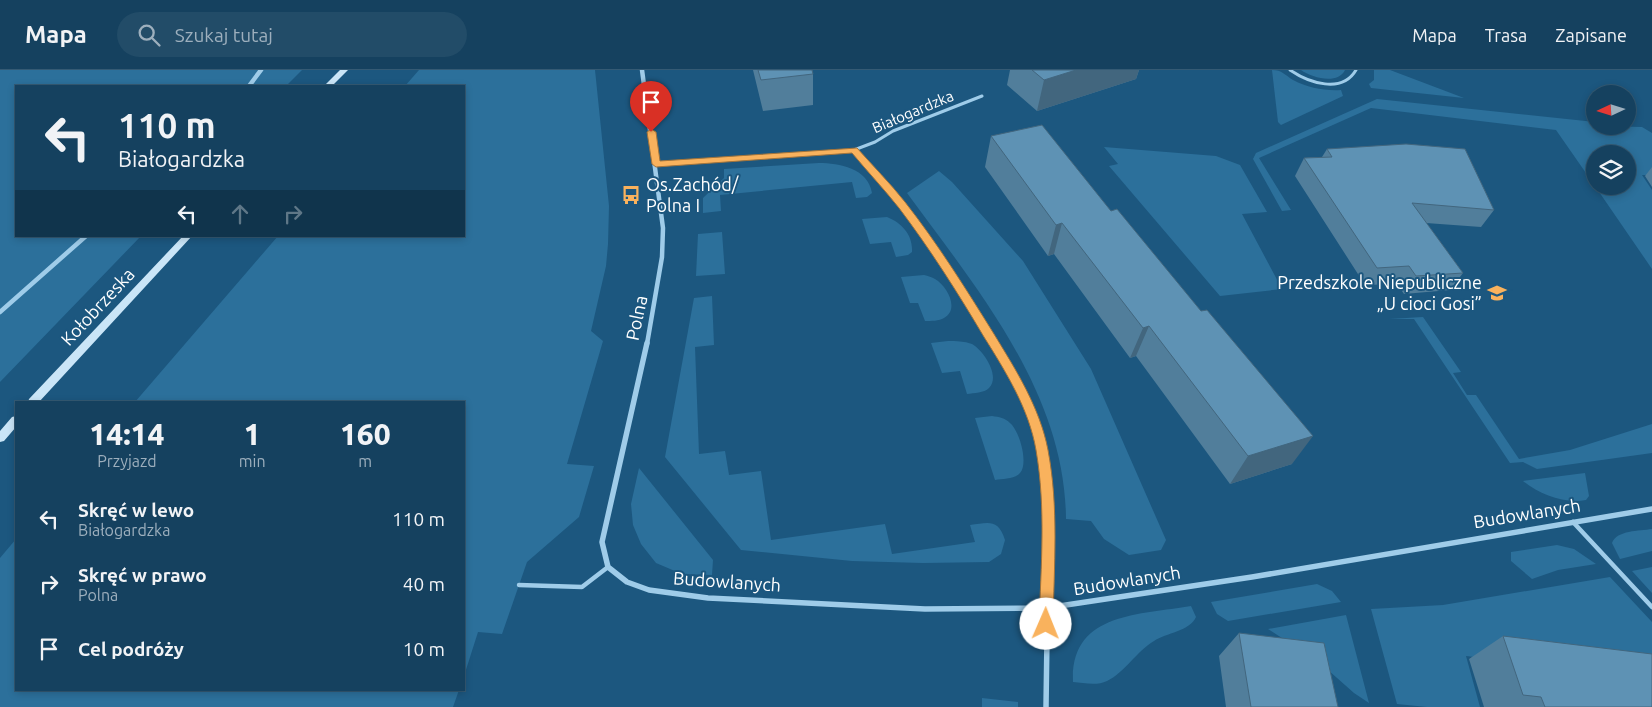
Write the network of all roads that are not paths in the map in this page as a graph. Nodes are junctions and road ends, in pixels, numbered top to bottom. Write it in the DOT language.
graph roads {
  1 [pos="262,70"];
  2 [pos="344,70"];
  3 [pos="642,70"];
  4 [pos="1290,70"];
  5 [pos="1356,70"];
  6 [pos="250,85"];
  7 [pos="329,85"];
  8 [pos="982,96"];
  9 [pos="854,150"];
  10 [pos="656,164"];
  11 [pos="901,204"];
  12 [pos="85,237"];
  13 [pos="187,237"];
  14 [pos="0,312"];
  15 [pos="34,401"];
  16 [pos="15,421"];
  17 [pos="0,438"];
  18 [pos="1652,509"];
  19 [pos="1573,522"];
  20 [pos="608,567"];
  21 [pos="519,585"];
  22 [pos="1652,607"];
  23 [pos="1046,608"];
  24 [pos="1046,707"];
  1 -- 6 [label="street"];
  2 -- 7 [label="main road"];
  3 -- 10 [label="street, Polna"];
  4 -- 5 [label="lane"];
  8 -- 9 [label="lane, Białogardzka"];
  9 -- 10 [label="lane, Białogardzka"];
  9 -- 11 [label="lane, Białogardzka"];
  10 -- 20 [label="street, Polna"];
  11 -- 23 [label="street, Białogardzka"];
  12 -- 14 [label="street"];
  13 -- 15 [label="main road, Kołobrzeska"];
  16 -- 17 [label="main road"];
  18 -- 19 [label="street, Budowlanych"];
  19 -- 22 [label="lane"];
  19 -- 23 [label="street, Budowlanych"];
  20 -- 21 [label="lane"];
  20 -- 23 [label="street, Budowlanych"];
  23 -- 24 [label="street, Białogardzka"];
}
